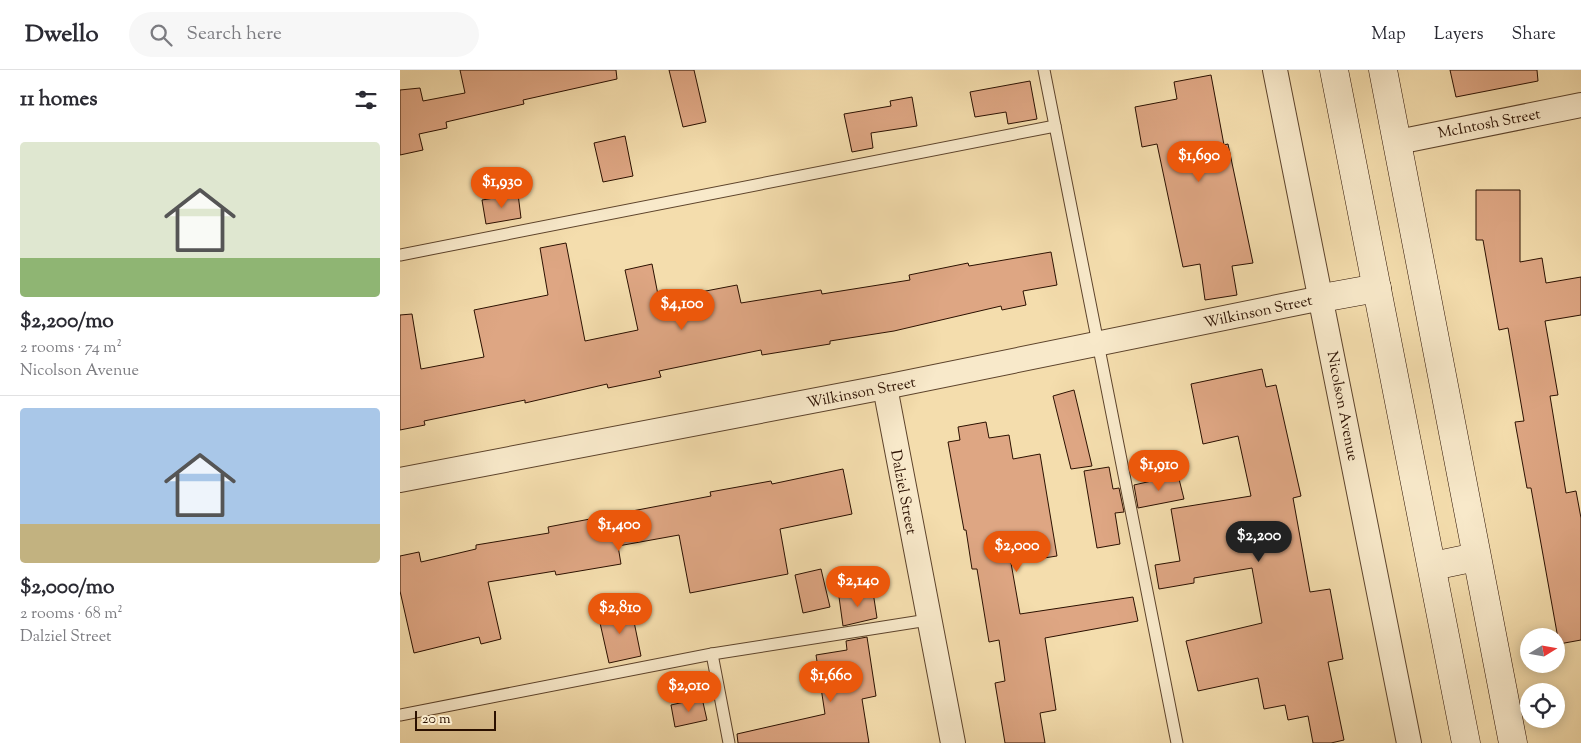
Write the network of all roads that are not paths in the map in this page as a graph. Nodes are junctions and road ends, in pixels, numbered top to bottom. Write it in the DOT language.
graph roads {
  1 [pos="1044,70"];
  2 [pos="1275,70"];
  3 [pos="1334,70"];
  4 [pos="1383,70"];
  5 [pos="1581,105"];
  6 [pos="1055,126"];
  7 [pos="1398,142"];
  8 [pos="400,255"];
  9 [pos="1377,288"];
  10 [pos="1322,298"];
  11 [pos="1099,345"];
  12 [pos="885,387"];
  13 [pos="400,480"];
  14 [pos="1476,557"];
  15 [pos="1433,566"];
  16 [pos="928,620"];
  17 [pos="712,654"];
  18 [pos="400,715"];
  19 [pos="730,743"];
  20 [pos="953,743"];
  21 [pos="1177,743"];
  22 [pos="1409,743"];
  23 [pos="1466,743"];
  24 [pos="1513,743"];
  1 -- 6 [label="lane"];
  2 -- 10 [label="street, Nicolson Avenue"];
  3 -- 9 [label="main road"];
  4 -- 7 [label="main road"];
  5 -- 7 [label="street, McIntosh Street"];
  6 -- 8 [label="lane"];
  6 -- 11 [label="lane"];
  7 -- 14 [label="main road"];
  9 -- 10 [label="main road"];
  9 -- 15 [label="main road"];
  10 -- 11 [label="street, Wilkinson Street"];
  10 -- 22 [label="street, Nicolson Avenue"];
  11 -- 12 [label="street, Wilkinson Street"];
  11 -- 21 [label="lane"];
  12 -- 13 [label="street, Wilkinson Street"];
  12 -- 16 [label="street, Dalziel Street"];
  14 -- 15 [label="main road"];
  14 -- 24 [label="main road"];
  15 -- 23 [label="main road"];
  16 -- 17 [label="lane"];
  16 -- 20 [label="street, Dalziel Street"];
  17 -- 18 [label="lane"];
  17 -- 19 [label="lane"];
}
